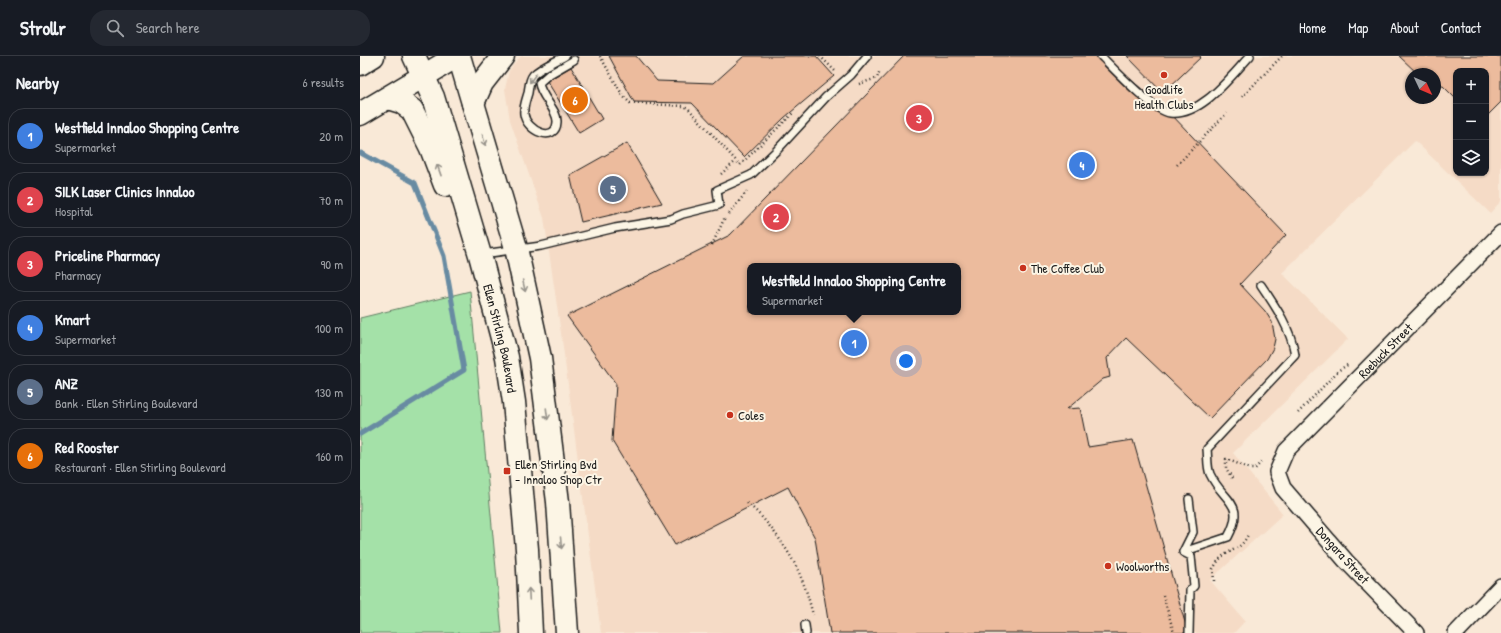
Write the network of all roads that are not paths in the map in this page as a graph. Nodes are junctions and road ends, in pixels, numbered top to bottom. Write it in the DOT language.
graph roads {
  1 [pos="373,56"];
  2 [pos="414,56"];
  3 [pos="458,56"];
  4 [pos="503,56"];
  5 [pos="565,56"];
  6 [pos="867,56"];
  7 [pos="1101,56"];
  8 [pos="1250,56"];
  9 [pos="573,57"];
  10 [pos="360,64"];
  11 [pos="423,77"];
  12 [pos="388,98"];
  13 [pos="473,103"];
  14 [pos="360,114"];
  15 [pos="1501,233"];
  16 [pos="516,248"];
  17 [pos="480,255"];
  18 [pos="1261,285"];
  19 [pos="1276,472"];
  20 [pos="1189,499"];
  21 [pos="1183,552"];
  22 [pos="1501,586"];
  23 [pos="805,625"];
  24 [pos="531,633"];
  25 [pos="567,633"];
  26 [pos="806,633"];
  27 [pos="1190,633"];
  28 [pos="1416,633"];
  29 [pos="1456,633"];
  1 -- 10 [label="main road"];
  2 -- 11 [label="main road, Ellen Stirling Boulevard"];
  3 -- 11 [label="main road"];
  3 -- 13 [label="main road"];
  4 -- 13 [label="main road"];
  5 -- 9 [label="lane, one-way"];
  6 -- 16 [label="lane"];
  7 -- 8 [label="lane"];
  11 -- 12 [label="main road"];
  11 -- 17 [label="main road, Ellen Stirling Boulevard"];
  12 -- 14 [label="main road"];
  17 -- 12 [label="main road, one-way"];
  13 -- 16 [label="main road, one-way"];
  15 -- 19 [label="street, Roebuck Street"];
  16 -- 17 [label="lane"];
  16 -- 25 [label="main road, one-way"];
  24 -- 17 [label="main road, Ellen Stirling Boulevard, one-way"];
  18 -- 21 [label="lane"];
  19 -- 28 [label="street, Dongara Street"];
  20 -- 21 [label="lane"];
  21 -- 27 [label="lane"];
  22 -- 29 [label="street"];
  23 -- 26 [label="lane"];
}
